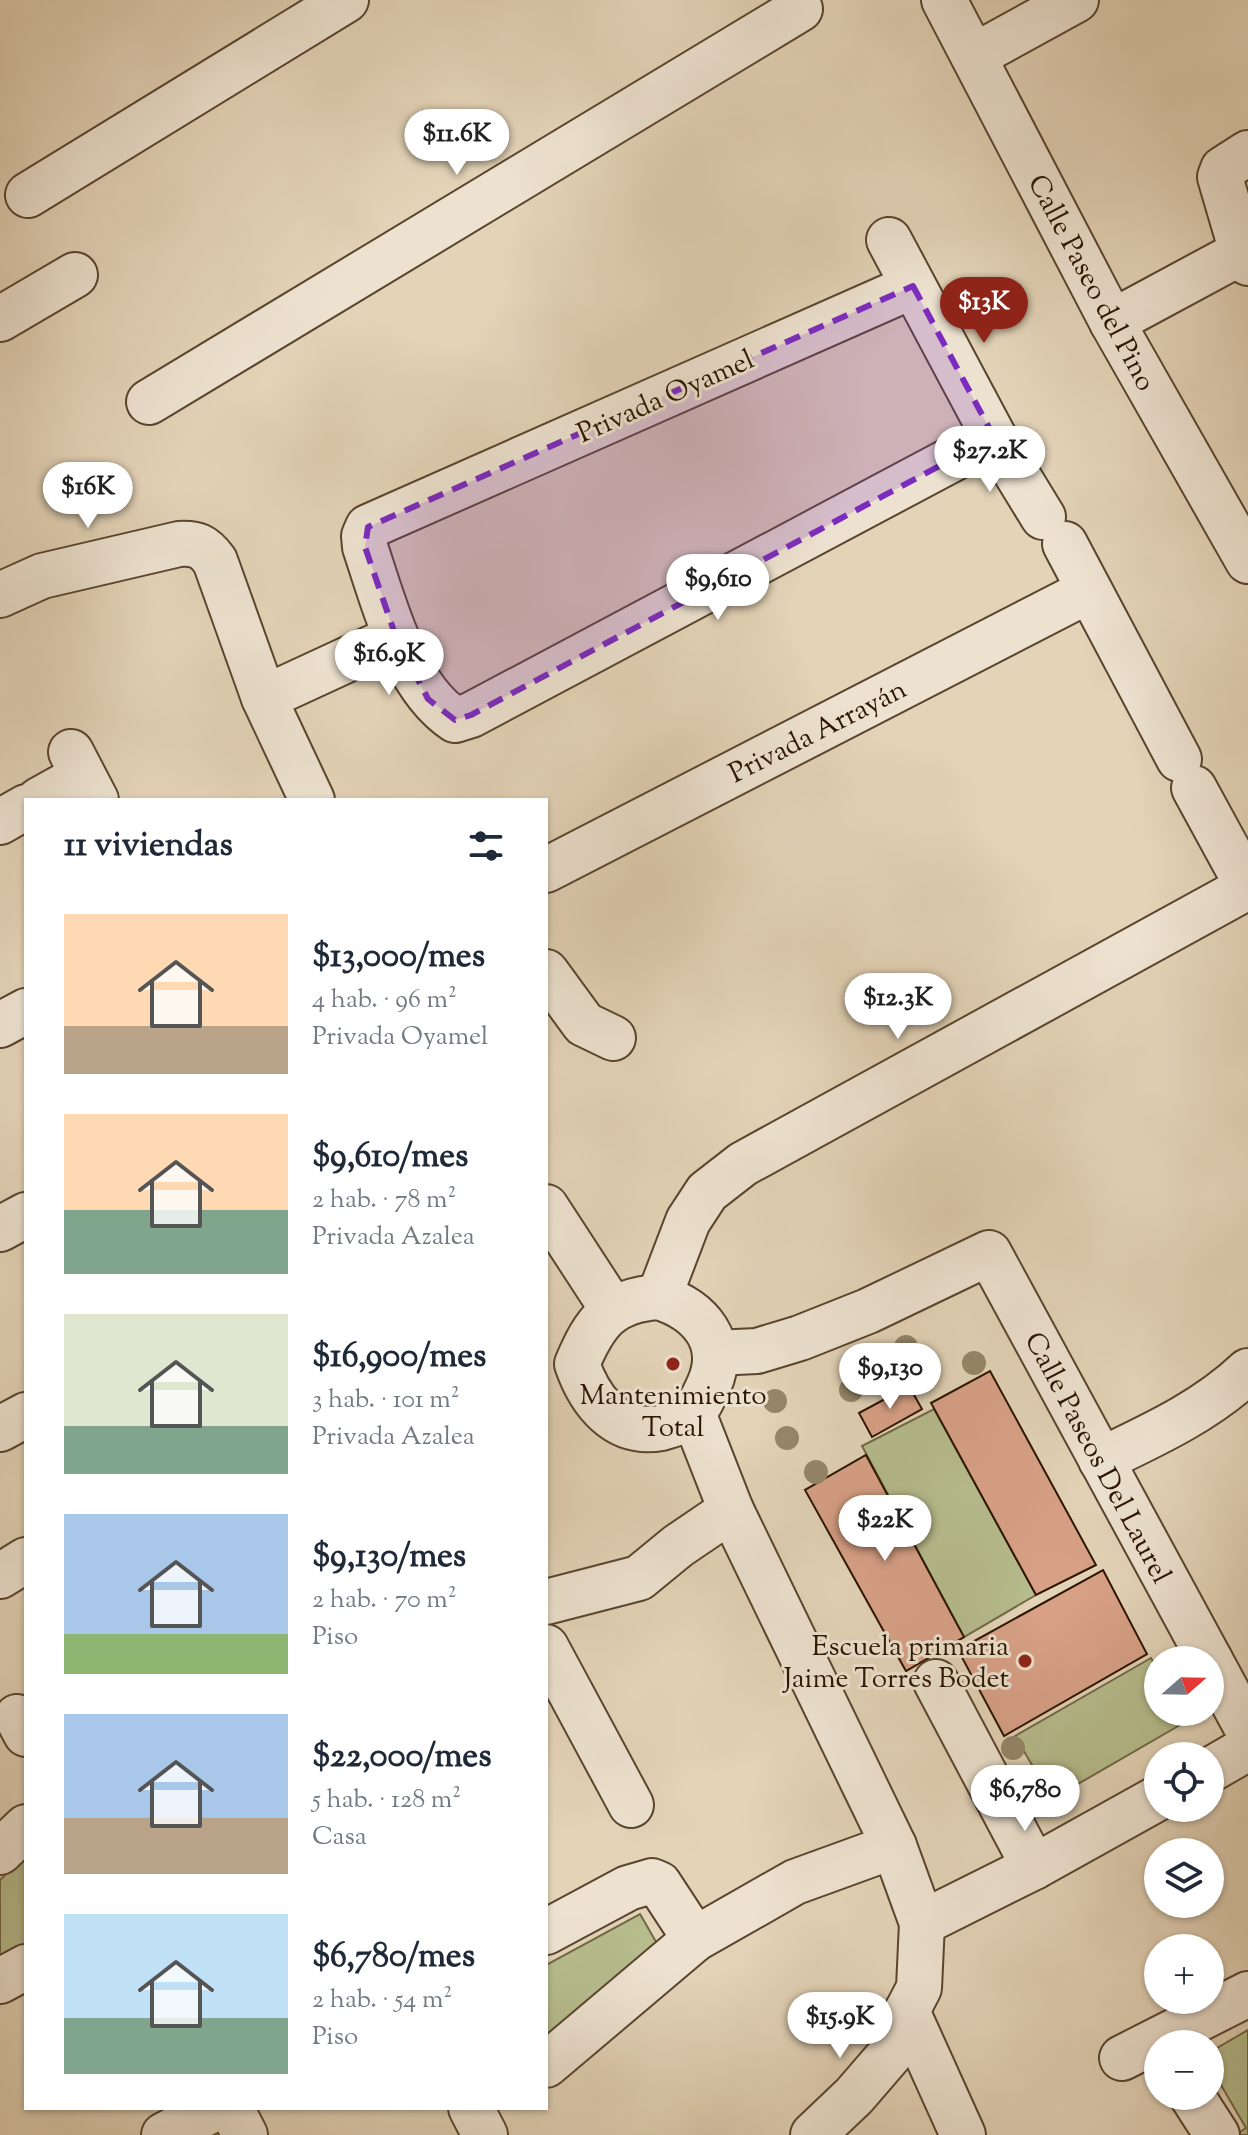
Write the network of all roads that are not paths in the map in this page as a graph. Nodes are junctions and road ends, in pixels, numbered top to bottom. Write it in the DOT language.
graph roads {
  1 [pos="346,0"];
  2 [pos="944,0"];
  3 [pos="1076,0"];
  4 [pos="800,9"];
  5 [pos="974,56"];
  6 [pos="1248,153"];
  7 [pos="28,195"];
  8 [pos="889,240"];
  9 [pos="1245,258"];
  10 [pos="75,275"];
  11 [pos="913,286"];
  12 [pos="0,319"];
  13 [pos="1112,322"];
  14 [pos="149,402"];
  15 [pos="994,437"];
  16 [pos="1248,561"];
  17 [pos="1088,591"];
  18 [pos="0,595"];
  19 [pos="396,637"];
  20 [pos="264,698"];
  21 [pos="83,776"];
  22 [pos="43,798"];
  23 [pos="309,798"];
  24 [pos="24,808"];
  25 [pos="0,822"];
  26 [pos="548,869"];
  27 [pos="548,975"];
  28 [pos="24,1012"];
  29 [pos="0,1025"];
  30 [pos="613,1038"];
  31 [pos="548,1210"];
  32 [pos="24,1216"];
  33 [pos="0,1229"];
  34 [pos="659,1297"];
  35 [pos="613,1310"];
  36 [pos="715,1353"];
  37 [pos="561,1368"];
  38 [pos="1248,1371"];
  39 [pos="693,1413"];
  40 [pos="24,1416"];
  41 [pos="0,1429"];
  42 [pos="1101,1460"];
  43 [pos="731,1510"];
  44 [pos="24,1561"];
  45 [pos="0,1576"];
  46 [pos="548,1601"];
  47 [pos="1202,1646"];
  48 [pos="552,1672"];
  49 [pos="936,1682"];
  50 [pos="1224,1686"];
  51 [pos="1248,1730"];
  52 [pos="1248,1748"];
  53 [pos="1224,1762"];
  54 [pos="631,1805"];
  55 [pos="1144,1806"];
  56 [pos="24,1829"];
  57 [pos="894,1846"];
  58 [pos="0,1852"];
  59 [pos="1034,1867"];
  60 [pos="922,1923"];
  61 [pos="548,1931"];
  62 [pos="695,1939"];
  63 [pos="24,1968"];
  64 [pos="0,1981"];
  65 [pos="1248,1994"];
  66 [pos="907,2011"];
  67 [pos="1180,2030"];
  68 [pos="548,2063"];
  69 [pos="212,2110"];
  70 [pos="232,2110"];
  71 [pos="1201,2110"];
  72 [pos="164,2135"];
  73 [pos="245,2135"];
  74 [pos="813,2135"];
  75 [pos="963,2135"];
  76 [pos="1217,2135"];
  1 -- 7 [label="street"];
  2 -- 5 [label="street, Calle Paseo del Pino"];
  3 -- 5 [label="street"];
  4 -- 14 [label="street"];
  5 -- 13 [label="street, Calle Paseo del Pino"];
  6 -- 9 [label="street"];
  8 -- 11 [label="street"];
  9 -- 13 [label="street"];
  10 -- 12 [label="street"];
  11 -- 15 [label="street"];
  11 -- 19 [label="street, Privada Oyamel"];
  13 -- 16 [label="street, Calle Paseo del Pino"];
  15 -- 17 [label="street"];
  15 -- 19 [label="street"];
  17 -- 26 [label="street, Privada Arrayán"];
  17 -- 34 [label="street"];
  18 -- 20 [label="street"];
  19 -- 20 [label="street"];
  20 -- 23 [label="street"];
  21 -- 22 [label="street"];
  24 -- 25 [label="street"];
  27 -- 30 [label="street"];
  28 -- 29 [label="street"];
  31 -- 35 [label="street"];
  32 -- 33 [label="street"];
  34 -- 35 [label="street"];
  34 -- 36 [label="street"];
  35 -- 37 [label="street"];
  36 -- 39 [label="street"];
  36 -- 42 [label="street, Calle Paseos Del Laurel"];
  37 -- 39 [label="street"];
  38 -- 42 [label="street"];
  39 -- 43 [label="street"];
  40 -- 41 [label="street"];
  42 -- 47 [label="street, Calle Paseos Del Laurel"];
  43 -- 46 [label="street"];
  43 -- 57 [label="street"];
  44 -- 45 [label="street"];
  48 -- 54 [label="street"];
  49 -- 59 [label="street"];
  50 -- 51 [label="street, Calle Paseos Del Laurel"];
  52 -- 53 [label="street"];
  55 -- 59 [label="street"];
  56 -- 58 [label="street"];
  57 -- 60 [label="street"];
  57 -- 62 [label="street"];
  59 -- 60 [label="street"];
  60 -- 66 [label="street"];
  61 -- 62 [label="street"];
  62 -- 68 [label="street"];
  63 -- 64 [label="street"];
  65 -- 67 [label="street"];
  66 -- 74 [label="street"];
  66 -- 75 [label="street"];
  69 -- 72 [label="street"];
  70 -- 73 [label="street"];
  71 -- 76 [label="street"];
}
